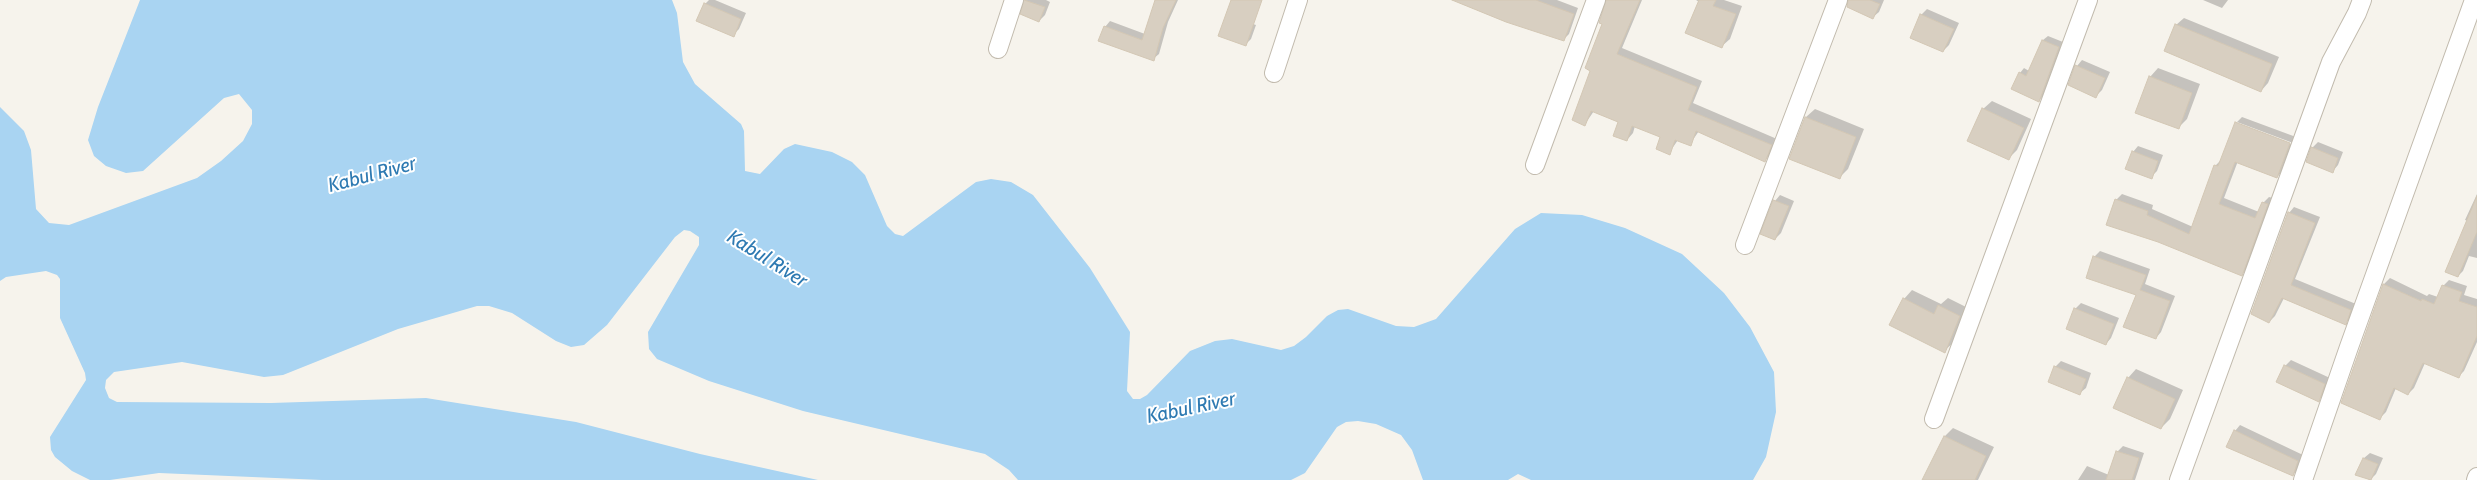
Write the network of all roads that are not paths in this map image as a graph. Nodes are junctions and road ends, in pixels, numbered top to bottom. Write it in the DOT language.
graph roads {
  1 [pos="1014,0"];
  2 [pos="1298,0"];
  3 [pos="1596,0"];
  4 [pos="1838,0"];
  5 [pos="2088,0"];
  6 [pos="2362,0"];
  7 [pos="2474,0"];
  8 [pos="998,49"];
  9 [pos="1274,73"];
  10 [pos="1535,165"];
  11 [pos="1745,245"];
  12 [pos="1934,418"];
  13 [pos="2179,480"];
  14 [pos="2303,480"];
  1 -- 8 [label="street"];
  2 -- 9 [label="street"];
  3 -- 10 [label="street"];
  4 -- 11 [label="street"];
  5 -- 12 [label="street"];
  6 -- 13 [label="street"];
  7 -- 14 [label="street"];
}
